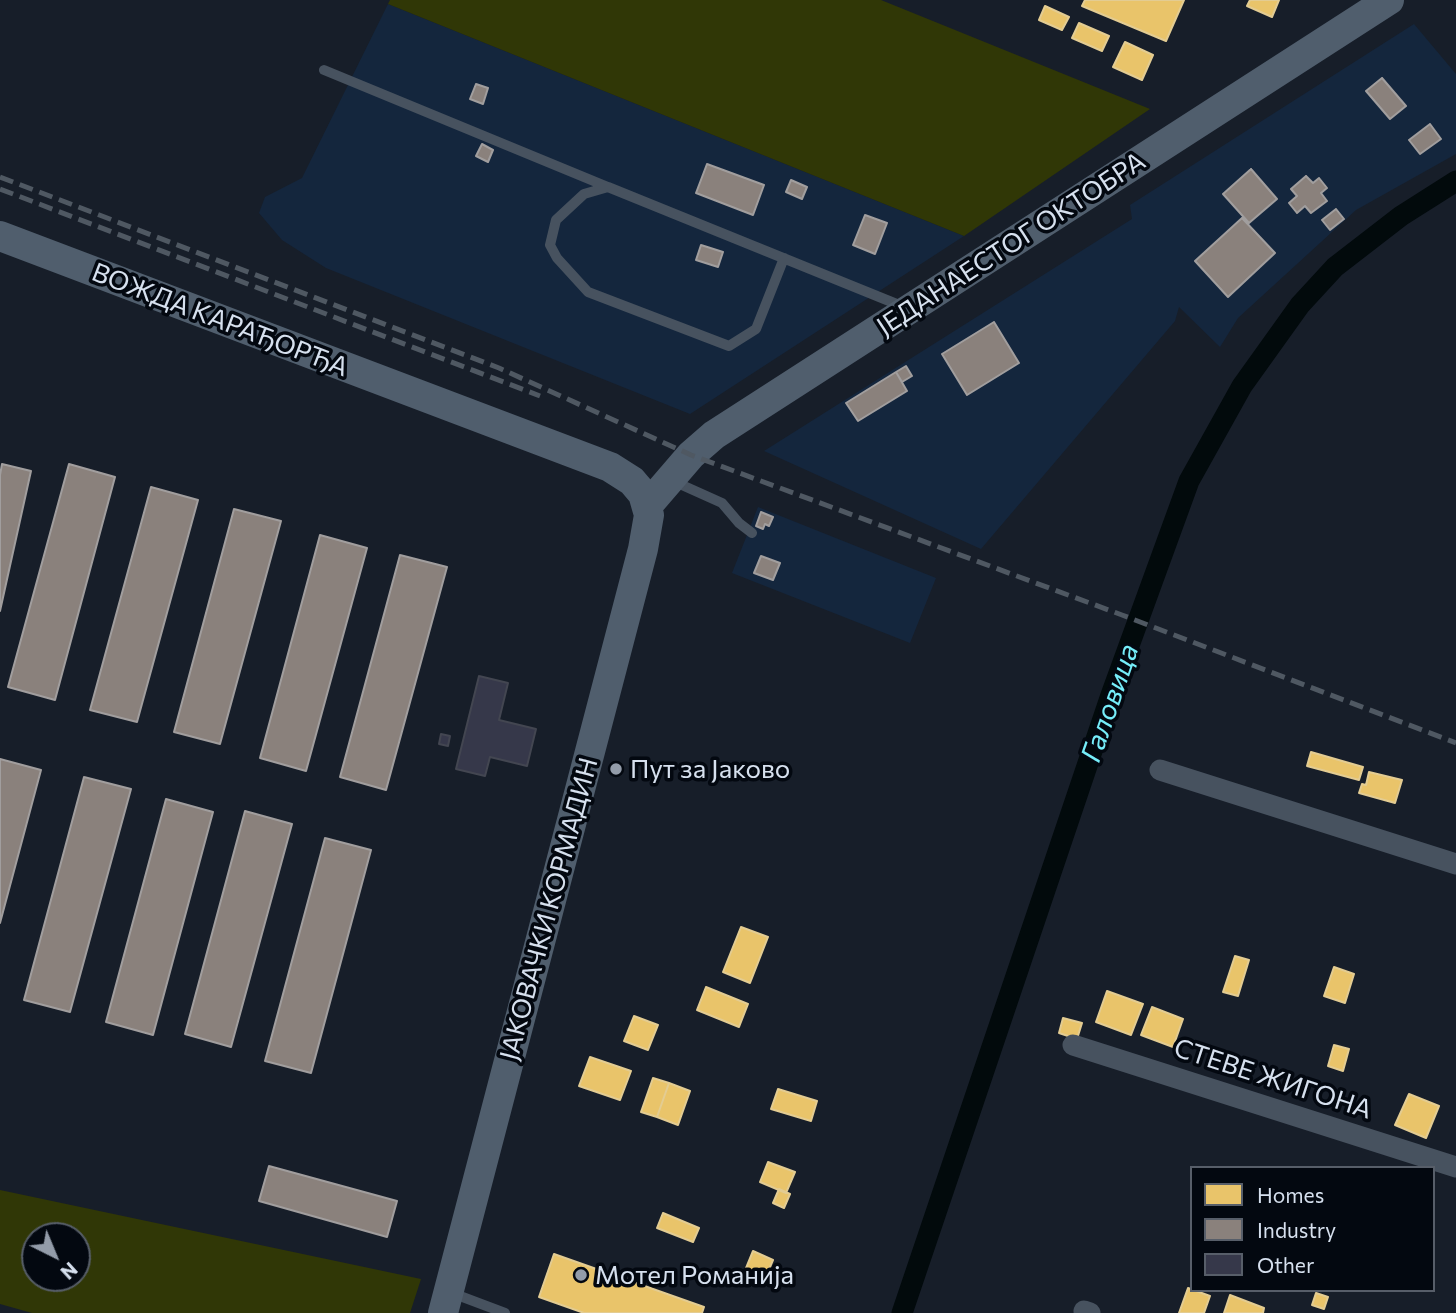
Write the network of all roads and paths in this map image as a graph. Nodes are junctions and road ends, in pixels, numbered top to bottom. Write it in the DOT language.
graph roads {
  1 [pos="1390,0"];
  2 [pos="324,70"];
  3 [pos="608,187"];
  4 [pos="0,236"];
  5 [pos="784,258"];
  6 [pos="910,309"];
  7 [pos="671,480"];
  8 [pos="648,505"];
  9 [pos="752,533"];
  10 [pos="1160,770"];
  11 [pos="1456,864"];
  12 [pos="1073,1045"];
  13 [pos="1456,1167"];
  14 [pos="446,1303"];
  15 [pos="505,1313"];
  1 -- 6 [label="main road, ЈЕДАНАЕСТОГ ОКТОБРА"];
  2 -- 3 [label="lane"];
  3 -- 5 [label="lane"];
  3 -- 5 [label="lane"];
  4 -- 8 [label="main road, ВОЖДА КАРАЂОРЂА"];
  5 -- 6 [label="lane"];
  6 -- 7 [label="main road, ЈЕДАНАЕСТОГ ОКТОБРА"];
  7 -- 8 [label="main road, ЈЕДАНАЕСТОГ ОКТОБРА"];
  7 -- 9 [label="lane"];
  8 -- 14 [label="main road, ЈАКОВАЧКИ КОРМАДИН"];
  10 -- 11 [label="street"];
  12 -- 13 [label="street, СТЕВЕ ЖИГОНА"];
  14 -- 15 [label="lane"];
}
